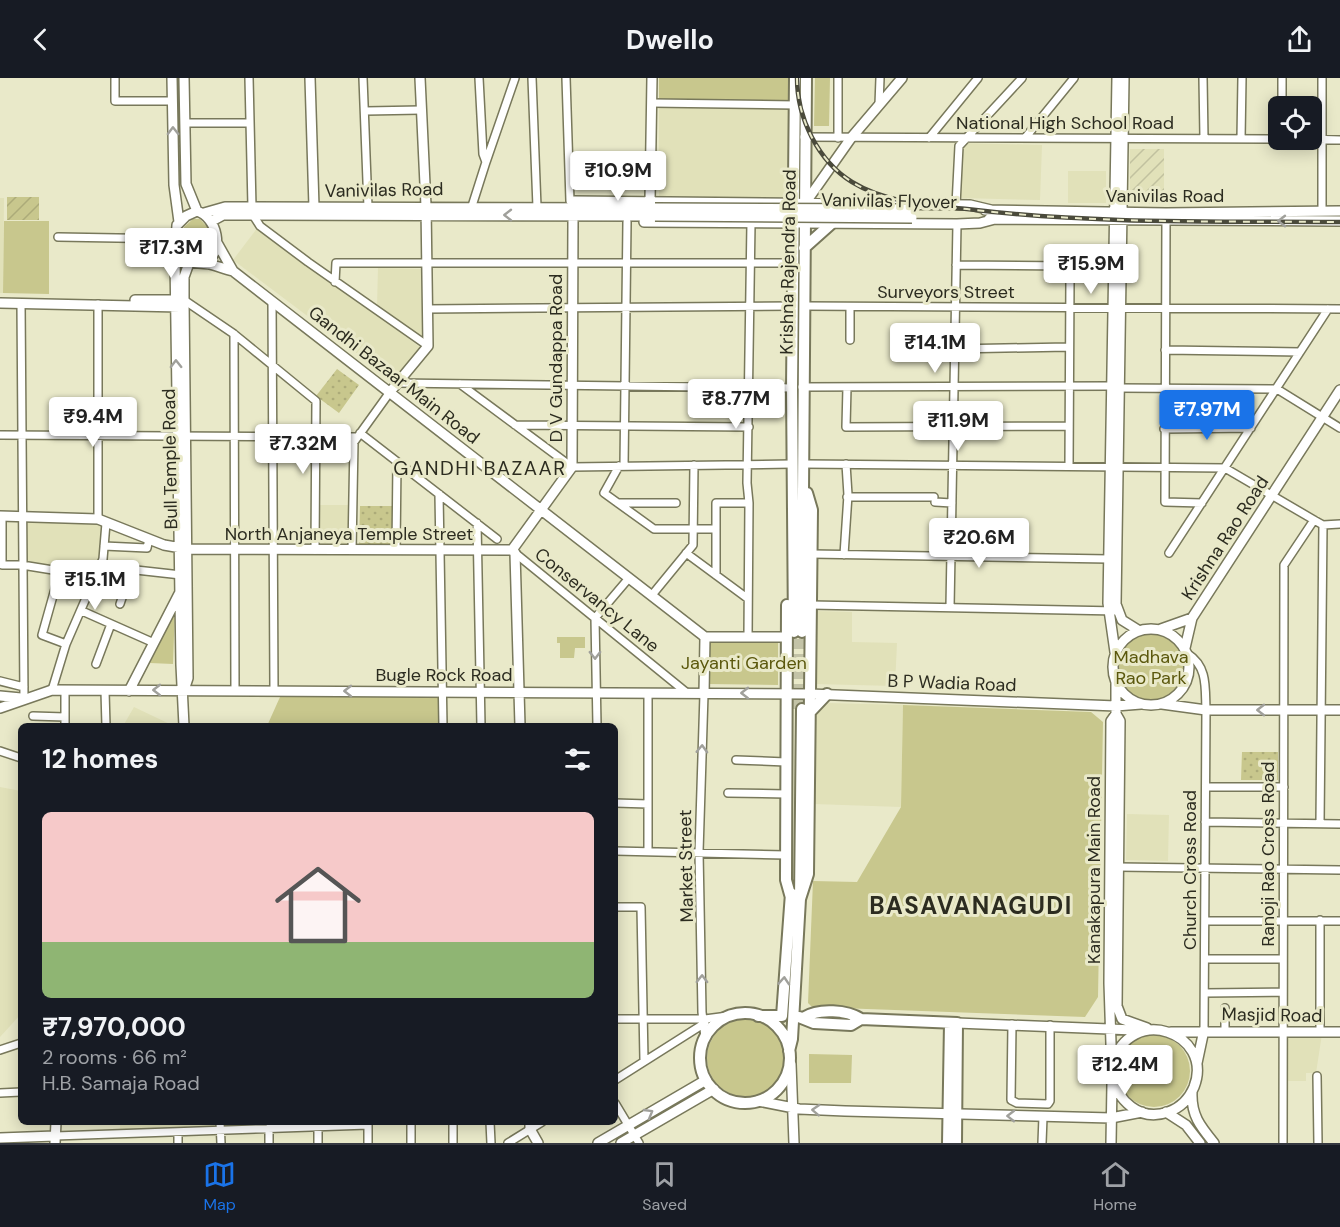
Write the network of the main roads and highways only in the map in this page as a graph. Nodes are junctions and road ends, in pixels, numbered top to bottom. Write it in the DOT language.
graph roads {
  1 [pos="172,78"];
  2 [pos="184,78"];
  3 [pos="310,78"];
  4 [pos="420,78"];
  5 [pos="652,78"];
  6 [pos="795,78"];
  7 [pos="806,78"];
  8 [pos="902,78"];
  9 [pos="1117,78"];
  10 [pos="1124,78"];
  11 [pos="801,136"];
  12 [pos="1120,139"];
  13 [pos="800,202"];
  14 [pos="314,207"];
  15 [pos="653,208"];
  16 [pos="426,210"];
  17 [pos="253,211"];
  18 [pos="200,212"];
  19 [pos="569,212"];
  20 [pos="1340,212"];
  21 [pos="993,214"];
  22 [pos="1118,217"];
  23 [pos="212,221"];
  24 [pos="1340,221"];
  25 [pos="179,222"];
  26 [pos="799,223"];
  27 [pos="832,223"];
  28 [pos="216,241"];
  29 [pos="804,248"];
  30 [pos="176,249"];
  31 [pos="189,263"];
  32 [pos="206,263"];
  33 [pos="233,271"];
  34 [pos="0,303"];
  35 [pos="179,304"];
  36 [pos="798,306"];
  37 [pos="797,387"];
  38 [pos="1340,390"];
  39 [pos="390,392"];
  40 [pos="1114,466"];
  41 [pos="804,482"];
  42 [pos="541,510"];
  43 [pos="1,516"];
  44 [pos="184,549"];
  45 [pos="513,552"];
  46 [pos="181,591"];
  47 [pos="1112,611"];
  48 [pos="1192,618"];
  49 [pos="1160,629"];
  50 [pos="1138,630"];
  51 [pos="794,634"];
  52 [pos="705,637"];
  53 [pos="1186,651"];
  54 [pos="1115,652"];
  55 [pos="1116,682"];
  56 [pos="184,690"];
  57 [pos="129,691"];
  58 [pos="519,692"];
  59 [pos="786,693"];
  60 [pos="704,694"];
  61 [pos="810,694"];
  62 [pos="827,694"];
  63 [pos="0,696"];
  64 [pos="24,698"];
  65 [pos="1141,704"];
  66 [pos="1162,704"];
  67 [pos="0,708"];
  68 [pos="802,710"];
  69 [pos="1116,710"];
  70 [pos="1340,711"];
  71 [pos="184,723"];
  72 [pos="520,723"];
  73 [pos="795,898"];
  74 [pos="758,1016"];
  75 [pos="793,1017"];
  76 [pos="953,1023"];
  77 [pos="1110,1027"];
  78 [pos="1147,1030"];
  79 [pos="1204,1030"];
  80 [pos="1169,1032"];
  81 [pos="1340,1032"];
  82 [pos="789,1051"];
  83 [pos="791,1064"];
  84 [pos="1197,1066"];
  85 [pos="1112,1070"];
  86 [pos="706,1080"];
  87 [pos="714,1089"];
  88 [pos="1192,1091"];
  89 [pos="758,1101"];
  90 [pos="793,1107"];
  91 [pos="1142,1112"];
  92 [pos="1166,1112"];
  93 [pos="952,1114"];
  94 [pos="1111,1118"];
  95 [pos="530,1126"];
  96 [pos="0,1138"];
  97 [pos="55,1139"];
  98 [pos="637,1139"];
  99 [pos="538,1143"];
  100 [pos="598,1143"];
  101 [pos="621,1143"];
  102 [pos="794,1143"];
  103 [pos="948,1143"];
  104 [pos="956,1143"];
  105 [pos="1111,1143"];
  106 [pos="1200,1143"];
  107 [pos="1214,1143"];
  25 -- 1 [label="main road, one-way"];
  2 -- 18 [label="main road"];
  3 -- 14 [label="main road"];
  4 -- 16 [label="main road"];
  5 -- 15 [label="main road"];
  6 -- 11 [label="main road"];
  7 -- 11 [label="main road, Krishna Rajendra Road"];
  8 -- 13 [label="main road"];
  9 -- 12 [label="main road"];
  10 -- 12 [label="main road"];
  11 -- 13 [label="main road, Krishna Rajendra Road"];
  12 -- 22 [label="main road"];
  13 -- 15 [label="main road"];
  13 -- 21 [label="main road"];
  13 -- 26 [label="main road, Krishna Rajendra Road"];
  14 -- 16 [label="main road, Vanivilas Road"];
  14 -- 17 [label="main road, Vanivilas Road"];
  15 -- 19 [label="main road, Vanivilas Flyover"];
  15 -- 21 [label="main road, Vanivilas Flyover, bridge"];
  16 -- 17 [label="main road, Vanivilas Road"];
  19 -- 16 [label="main road, Vanivilas Road, one-way"];
  16 -- 19 [label="main road, Vanivilas Road"];
  16 -- 39 [label="main road"];
  17 -- 18 [label="main road, Vanivilas Road"];
  17 -- 23 [label="main road"];
  18 -- 23 [label="main road"];
  18 -- 25 [label="main road"];
  19 -- 26 [label="main road"];
  19 -- 42 [label="main road, D V Gundappa Road"];
  20 -- 22 [label="main road, Vanivilas Road"];
  21 -- 22 [label="main road, Vanivilas Road"];
  21 -- 27 [label="main road"];
  24 -- 22 [label="main road, Vanivilas Road, one-way"];
  22 -- 40 [label="main road"];
  23 -- 28 [label="main road"];
  25 -- 30 [label="main road"];
  26 -- 27 [label="main road"];
  26 -- 29 [label="main road, Krishna Rajendra Road"];
  26 -- 36 [label="main road, Krishna Rajendra Road"];
  27 -- 29 [label="main road"];
  28 -- 32 [label="main road"];
  28 -- 33 [label="main road"];
  29 -- 36 [label="main road, Krishna Rajendra Road"];
  30 -- 31 [label="main road"];
  30 -- 35 [label="main road, Bull Temple Road"];
  31 -- 32 [label="main road"];
  31 -- 35 [label="main road, Bull Temple Road"];
  32 -- 33 [label="main road"];
  33 -- 39 [label="main road, Gandhi Bazaar Main Road"];
  34 -- 35 [label="main road"];
  35 -- 44 [label="main road, Bull Temple Road"];
  36 -- 37 [label="main road, Krishna Rajendra Road"];
  37 -- 41 [label="main road, Krishna Rajendra Road"];
  37 -- 51 [label="main road, Krishna Rajendra Road"];
  38 -- 48 [label="main road, Krishna Rao Road"];
  39 -- 42 [label="main road, Gandhi Bazaar Main Road"];
  40 -- 47 [label="main road"];
  40 -- 47 [label="main road"];
  41 -- 51 [label="main road"];
  41 -- 61 [label="main road"];
  42 -- 45 [label="main road, D V Gundappa Road"];
  42 -- 52 [label="main road, Gandhi Bazaar Main Road"];
  43 -- 44 [label="main road, North Anjaneya Temple Street"];
  44 -- 45 [label="main road, North Anjaneya Temple Street"];
  44 -- 46 [label="main road, Bull Temple Road"];
  44 -- 56 [label="main road, Bull Temple Road"];
  45 -- 58 [label="main road"];
  46 -- 56 [label="main road, Bull Temple Road"];
  46 -- 57 [label="main road"];
  47 -- 50 [label="main road"];
  47 -- 54 [label="main road"];
  48 -- 49 [label="main road"];
  48 -- 53 [label="main road, Krishna Rao Road"];
  49 -- 50 [label="main road"];
  49 -- 53 [label="main road"];
  50 -- 54 [label="main road"];
  51 -- 52 [label="main road"];
  51 -- 59 [label="main road"];
  52 -- 60 [label="main road"];
  53 -- 66 [label="main road"];
  54 -- 55 [label="main road"];
  55 -- 65 [label="main road"];
  55 -- 69 [label="main road"];
  56 -- 57 [label="main road, Bugle Rock Road, one-way"];
  58 -- 56 [label="main road, Bugle Rock Road, one-way"];
  56 -- 71 [label="main road, Bull Temple Road"];
  57 -- 64 [label="main road, Bugle Rock Road"];
  58 -- 60 [label="main road, Bugle Rock Road"];
  58 -- 72 [label="main road"];
  59 -- 60 [label="main road, Bugle Rock Road, one-way"];
  59 -- 61 [label="main road, B P Wadia Road"];
  59 -- 73 [label="main road"];
  61 -- 62 [label="main road, B P Wadia Road"];
  61 -- 68 [label="main road"];
  62 -- 68 [label="main road"];
  62 -- 69 [label="main road, B P Wadia Road"];
  63 -- 64 [label="main road"];
  64 -- 67 [label="main road"];
  65 -- 66 [label="main road"];
  65 -- 69 [label="main road, B P Wadia Road"];
  70 -- 66 [label="main road, one-way"];
  68 -- 73 [label="main road"];
  68 -- 73 [label="main road"];
  69 -- 77 [label="main road, Kanakapura Main Road"];
  69 -- 78 [label="main road"];
  73 -- 75 [label="main road"];
  74 -- 75 [label="main road"];
  74 -- 82 [label="main road"];
  74 -- 86 [label="main road"];
  75 -- 76 [label="main road"];
  75 -- 82 [label="main road"];
  76 -- 77 [label="main road"];
  76 -- 93 [label="main road"];
  77 -- 78 [label="main road"];
  77 -- 85 [label="main road, Kanakapura Main Road"];
  78 -- 80 [label="main road"];
  78 -- 85 [label="main road"];
  79 -- 80 [label="main road, Masjid Road"];
  79 -- 81 [label="main road, Masjid Road"];
  79 -- 84 [label="main road"];
  80 -- 84 [label="main road"];
  82 -- 83 [label="main road"];
  83 -- 89 [label="main road"];
  83 -- 90 [label="main road"];
  84 -- 88 [label="main road"];
  85 -- 91 [label="main road"];
  85 -- 94 [label="main road, Kanakapura Main Road"];
  86 -- 87 [label="main road"];
  100 -- 86 [label="main road, one-way"];
  87 -- 89 [label="main road"];
  87 -- 98 [label="main road"];
  88 -- 92 [label="main road"];
  88 -- 107 [label="main road"];
  89 -- 90 [label="main road"];
  93 -- 90 [label="main road, one-way"];
  90 -- 102 [label="main road"];
  91 -- 92 [label="main road"];
  91 -- 94 [label="main road"];
  92 -- 106 [label="main road"];
  94 -- 93 [label="main road, one-way"];
  93 -- 103 [label="main road"];
  93 -- 104 [label="main road"];
  94 -- 105 [label="main road, Kanakapura Main Road"];
  95 -- 99 [label="main road"];
  96 -- 97 [label="main road"];
  98 -- 101 [label="main road"];
}
